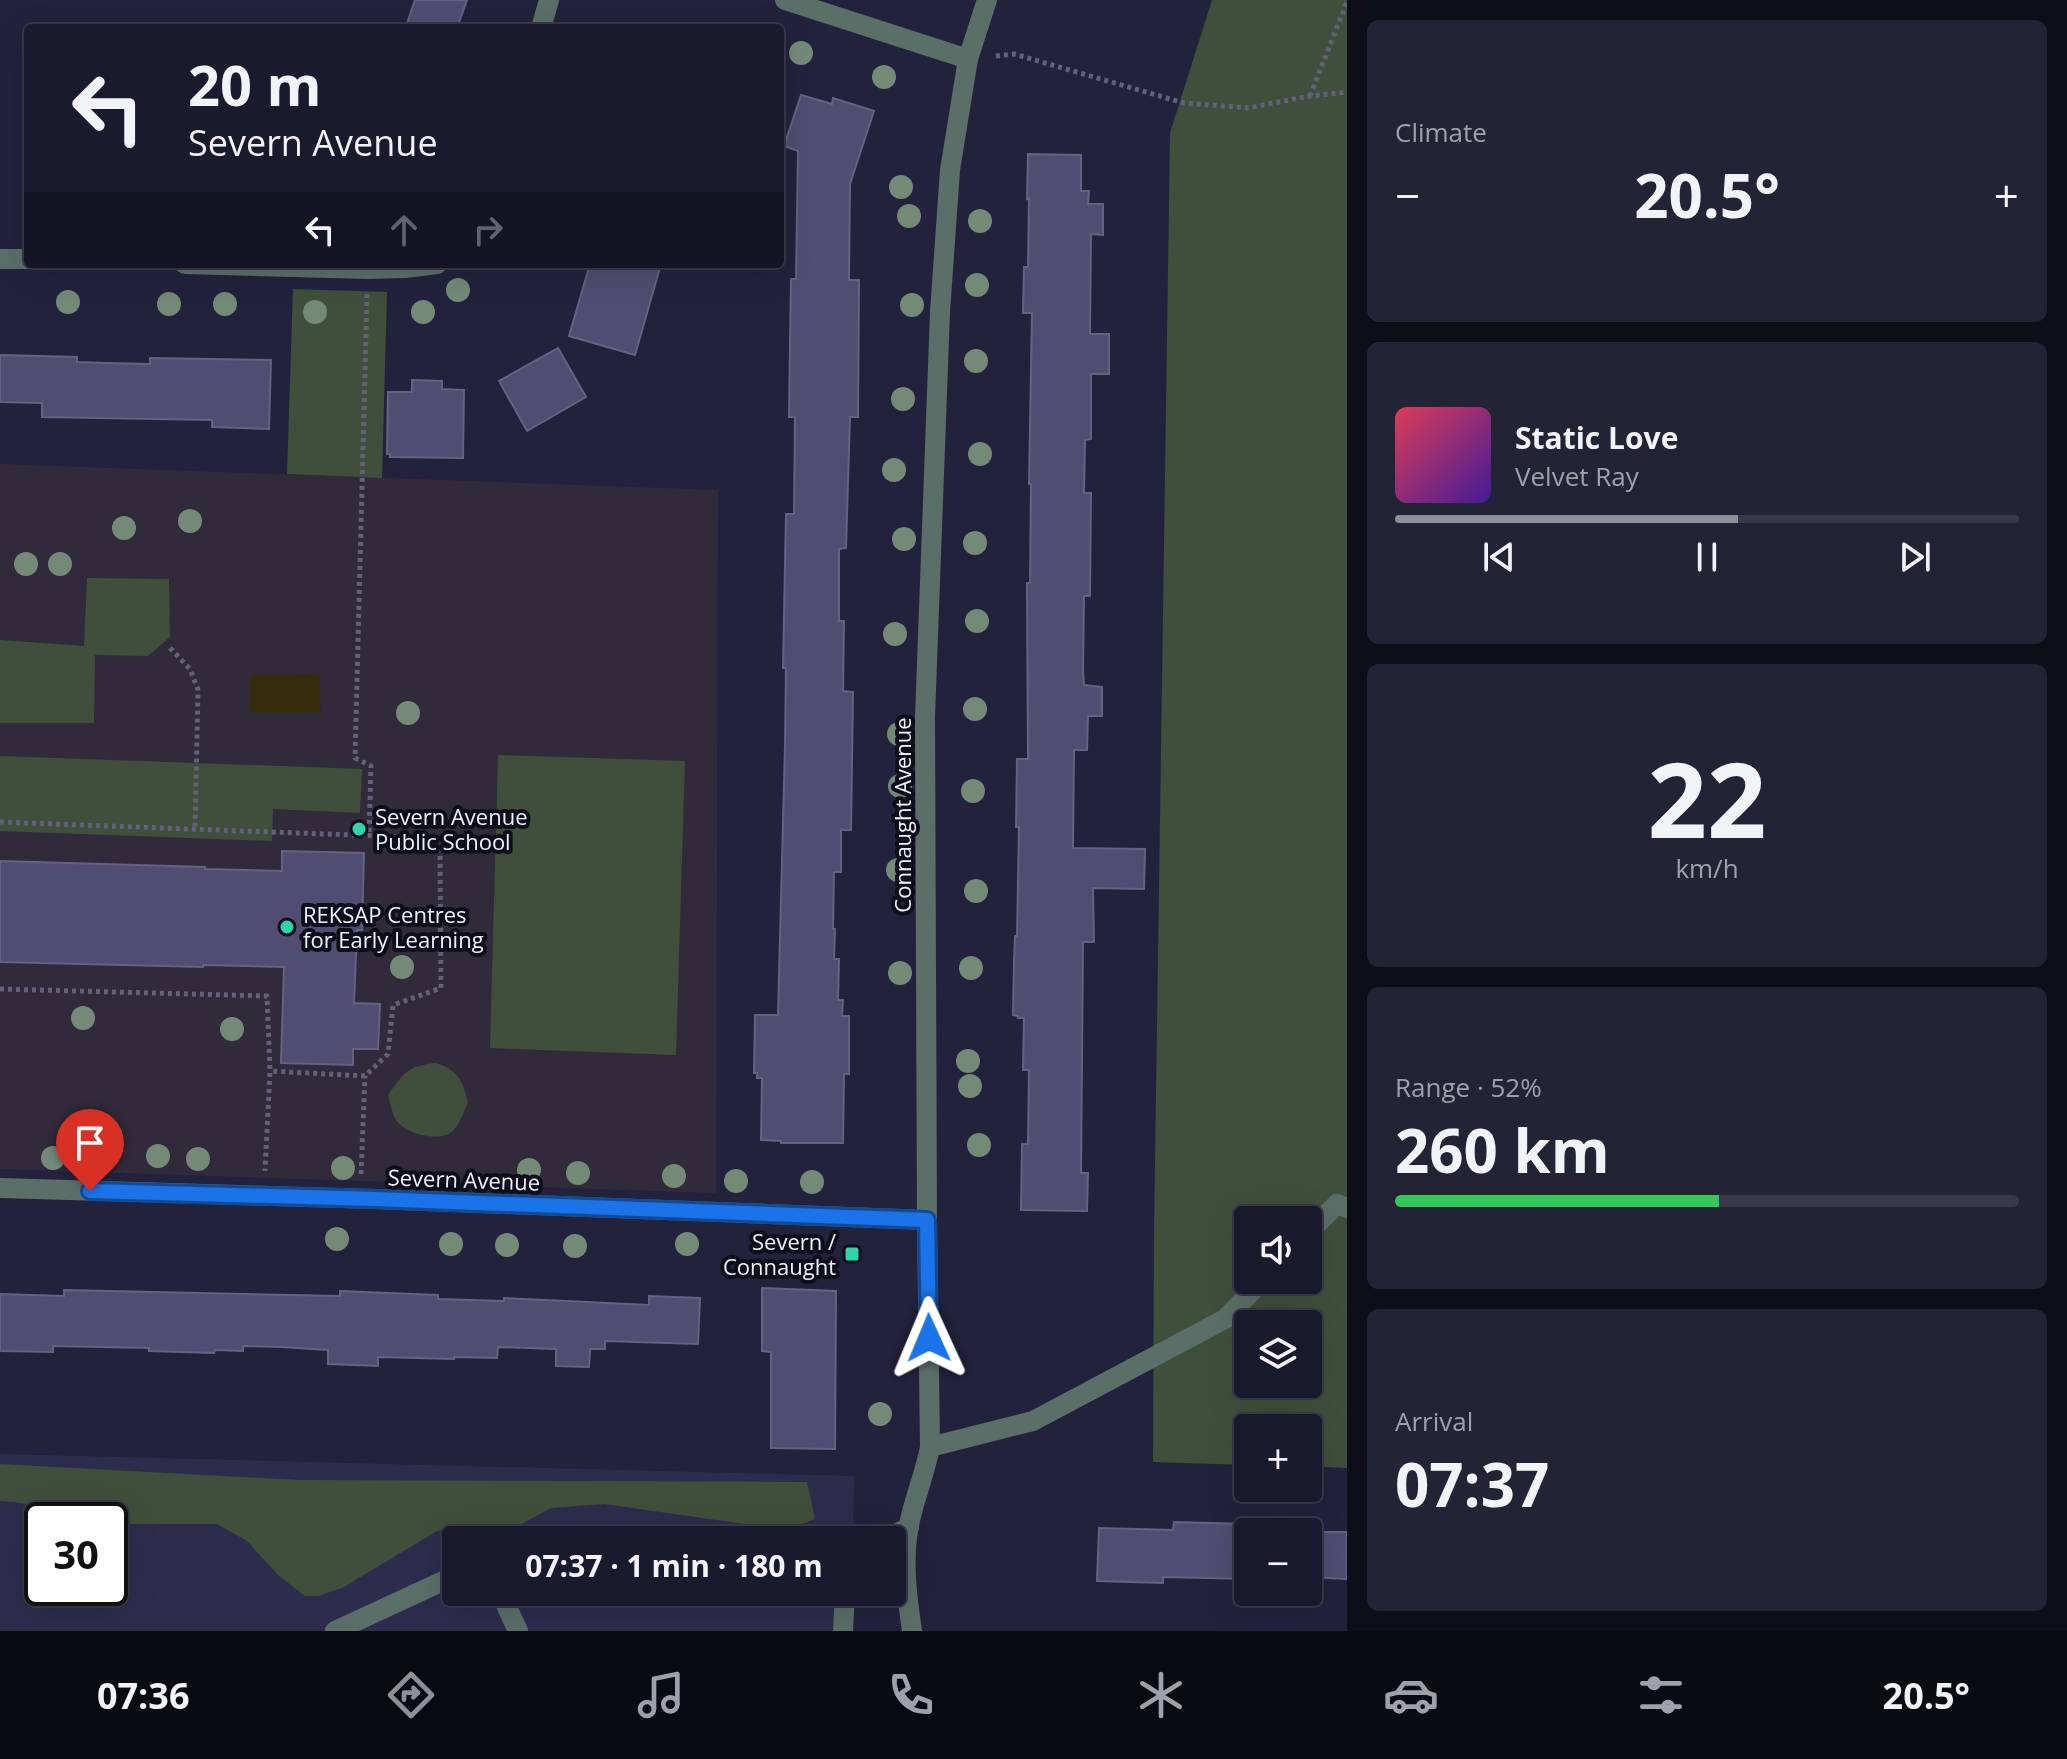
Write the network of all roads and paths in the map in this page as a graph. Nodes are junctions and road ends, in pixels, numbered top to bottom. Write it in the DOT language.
graph roads {
  1 [pos="549,0"];
  2 [pos="785,0"];
  3 [pos="987,0"];
  4 [pos="1347,2"];
  5 [pos="542,24"];
  6 [pos="968,59"];
  7 [pos="1347,92"];
  8 [pos="1310,96"];
  9 [pos="0,259"];
  10 [pos="24,259"];
  11 [pos="331,268"];
  12 [pos="405,268"];
  13 [pos="368,269"];
  14 [pos="170,648"];
  15 [pos="0,822"];
  16 [pos="195,829"];
  17 [pos="369,836"];
  18 [pos="0,989"];
  19 [pos="270,1071"];
  20 [pos="365,1076"];
  21 [pos="0,1188"];
  22 [pos="264,1196"];
  23 [pos="360,1199"];
  24 [pos="1344,1200"];
  25 [pos="927,1220"];
  26 [pos="1322,1220"];
  27 [pos="1249,1294"];
  28 [pos="930,1447"];
  29 [pos="909,1527"];
  30 [pos="906,1529"];
  31 [pos="442,1581"];
  32 [pos="506,1606"];
  33 [pos="844,1606"];
  34 [pos="335,1631"];
  35 [pos="518,1631"];
  36 [pos="843,1631"];
  37 [pos="912,1631"];
  1 -- 5 [label="street"];
  2 -- 6 [label="street"];
  3 -- 6 [label="street, Connaught Avenue"];
  4 -- 8 [label="path"];
  6 -- 8 [label="path"];
  6 -- 25 [label="street, Connaught Avenue"];
  7 -- 8 [label="path"];
  9 -- 10 [label="street"];
  11 -- 13 [label="street"];
  12 -- 13 [label="street"];
  13 -- 17 [label="path"];
  14 -- 16 [label="path"];
  15 -- 16 [label="path"];
  16 -- 17 [label="path"];
  17 -- 20 [label="path"];
  18 -- 19 [label="path"];
  19 -- 20 [label="path"];
  19 -- 22 [label="path"];
  20 -- 23 [label="path"];
  21 -- 22 [label="street, Severn Avenue"];
  22 -- 23 [label="street, Severn Avenue"];
  23 -- 25 [label="street, Severn Avenue"];
  24 -- 26 [label="street"];
  25 -- 28 [label="street, Connaught Avenue"];
  27 -- 28 [label="street"];
  28 -- 29 [label="street, Connaught Avenue"];
  29 -- 30 [label="street"];
  29 -- 37 [label="street, Connaught Avenue"];
  31 -- 34 [label="street"];
  32 -- 35 [label="street"];
  33 -- 36 [label="street"];
}
